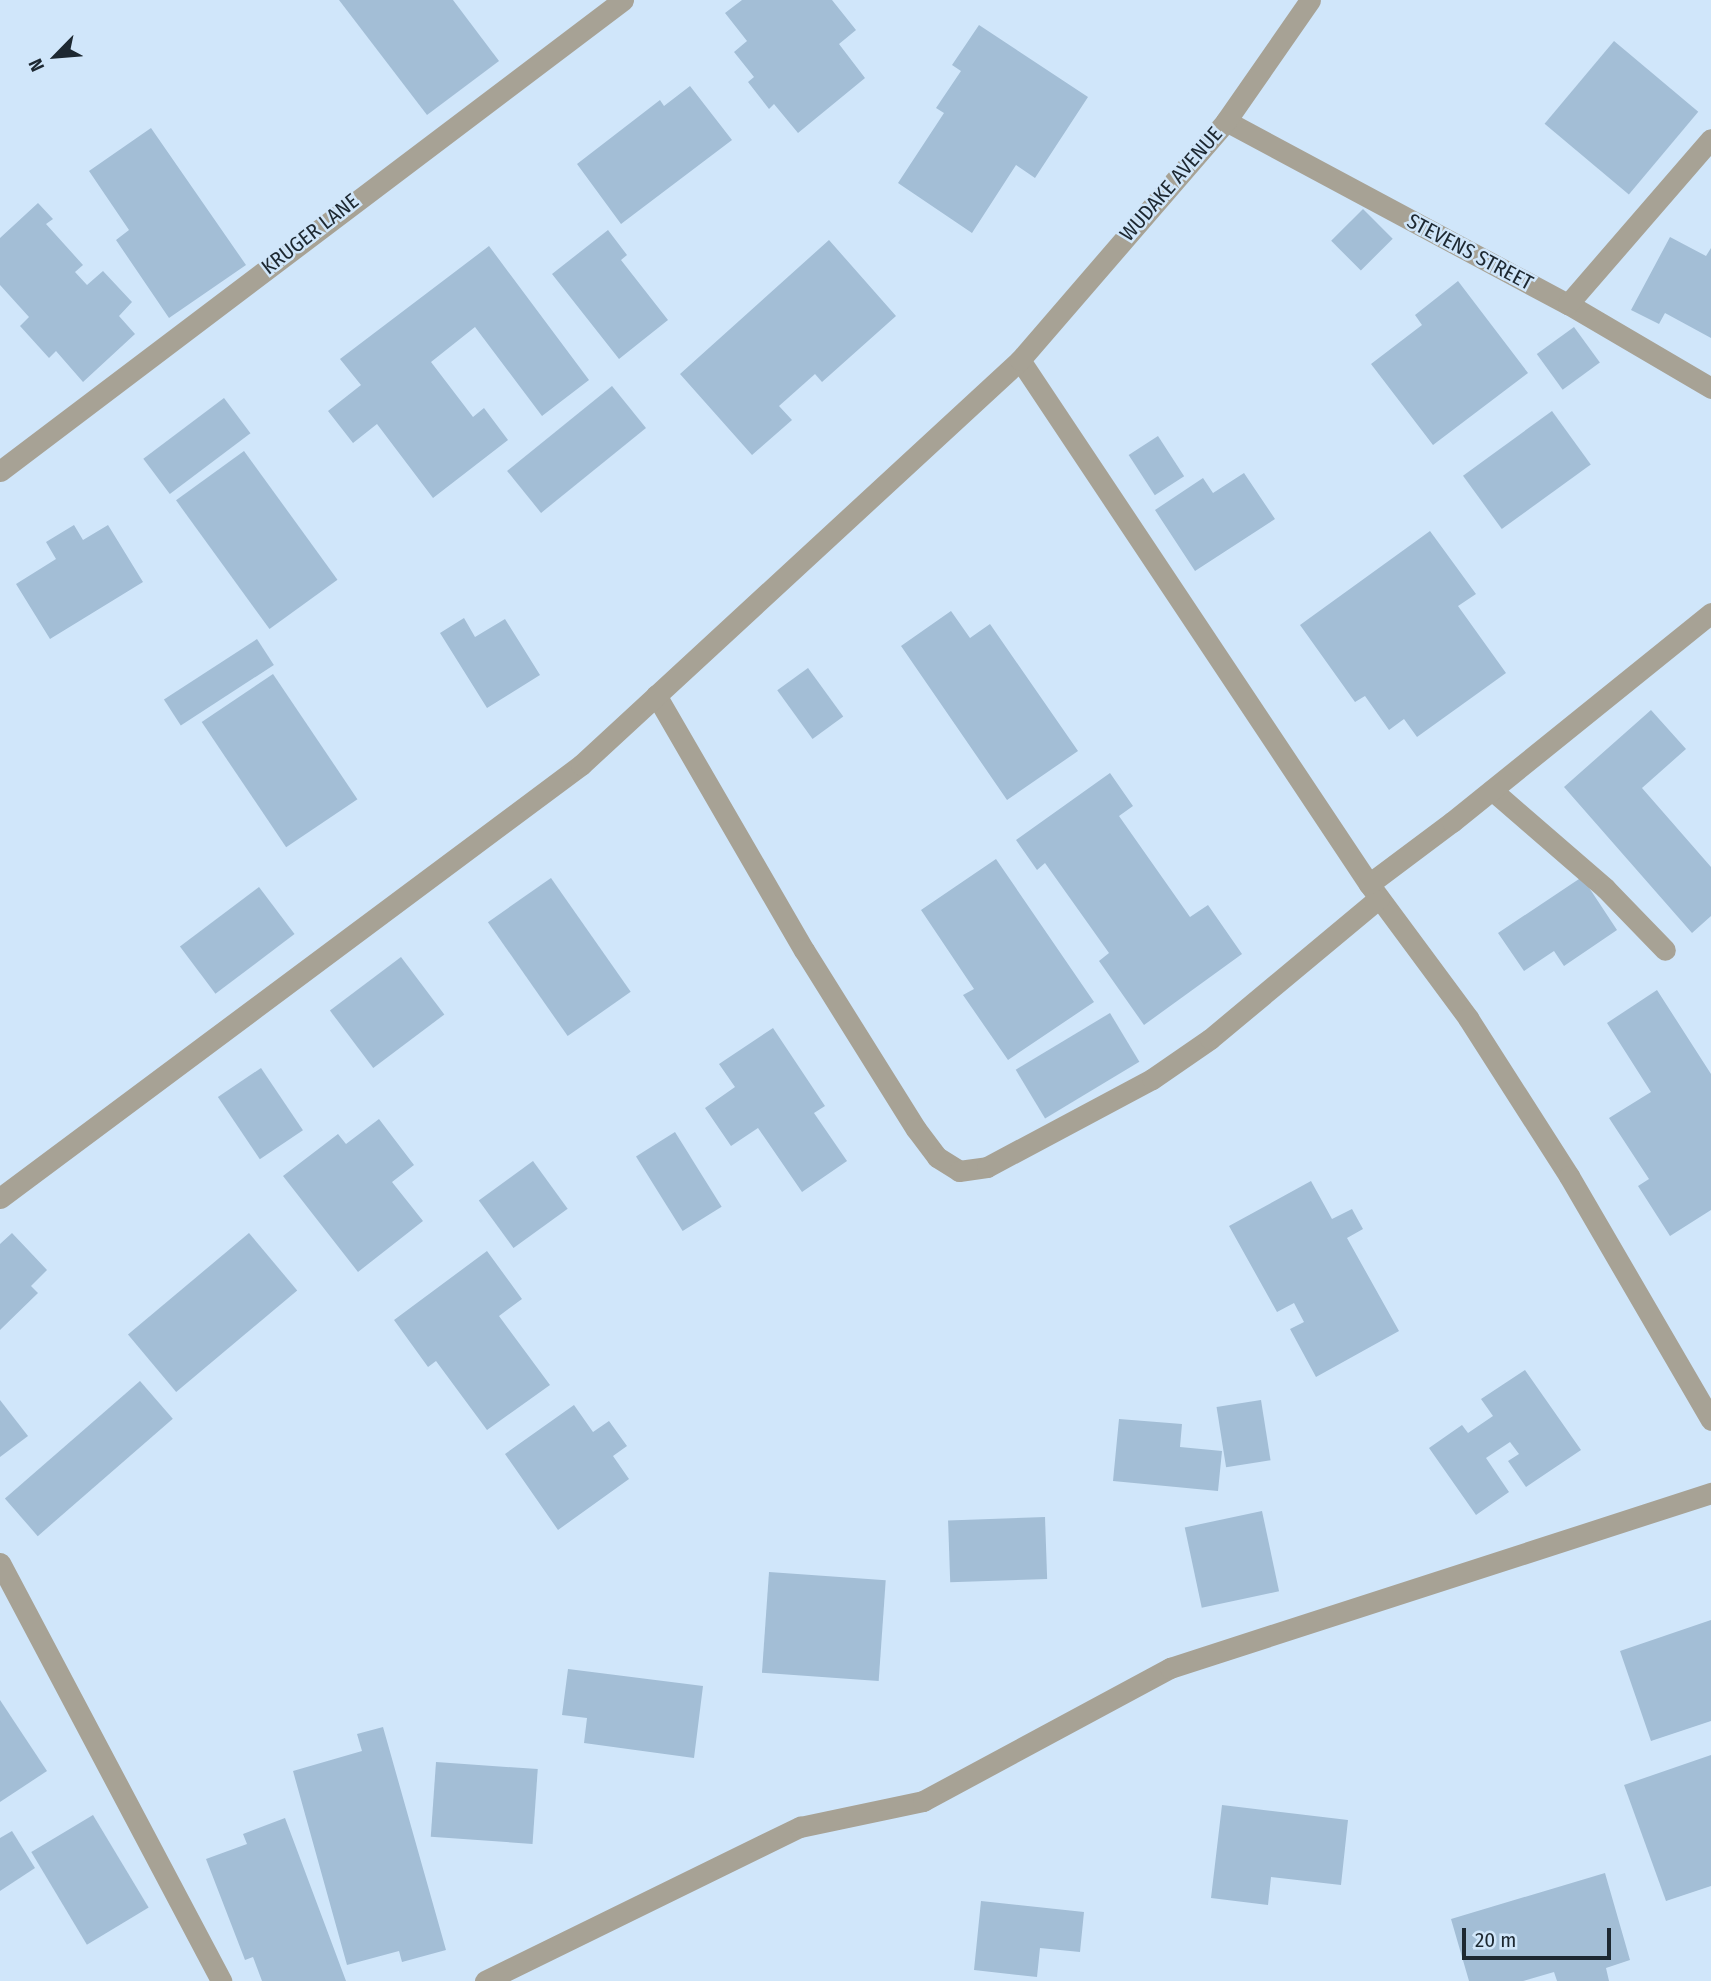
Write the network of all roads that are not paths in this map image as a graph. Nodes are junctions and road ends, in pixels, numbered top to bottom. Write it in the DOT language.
graph roads {
  1 [pos="623,0"];
  2 [pos="1310,0"];
  3 [pos="1226,121"];
  4 [pos="1711,139"];
  5 [pos="1568,304"];
  6 [pos="1020,360"];
  7 [pos="1711,388"];
  8 [pos="0,471"];
  9 [pos="1711,613"];
  10 [pos="656,695"];
  11 [pos="1492,790"];
  12 [pos="1374,891"];
  13 [pos="1665,950"];
  14 [pos="0,1198"];
  15 [pos="1711,1419"];
  16 [pos="1711,1493"];
  17 [pos="0,1563"];
  18 [pos="221,1981"];
  19 [pos="485,1981"];
  1 -- 8 [label="street, KRUGER LANE"];
  2 -- 3 [label="street, WUDAKE AVENUE"];
  3 -- 5 [label="street, STEVENS STREET"];
  3 -- 6 [label="street, WUDAKE AVENUE"];
  4 -- 5 [label="street"];
  5 -- 7 [label="street, STEVENS STREET"];
  6 -- 10 [label="street, WUDAKE AVENUE"];
  6 -- 12 [label="street"];
  9 -- 11 [label="street"];
  10 -- 12 [label="street"];
  10 -- 14 [label="street, WUDAKE AVENUE"];
  11 -- 12 [label="street"];
  11 -- 13 [label="street"];
  12 -- 15 [label="street"];
  16 -- 19 [label="street"];
  17 -- 18 [label="street"];
}
